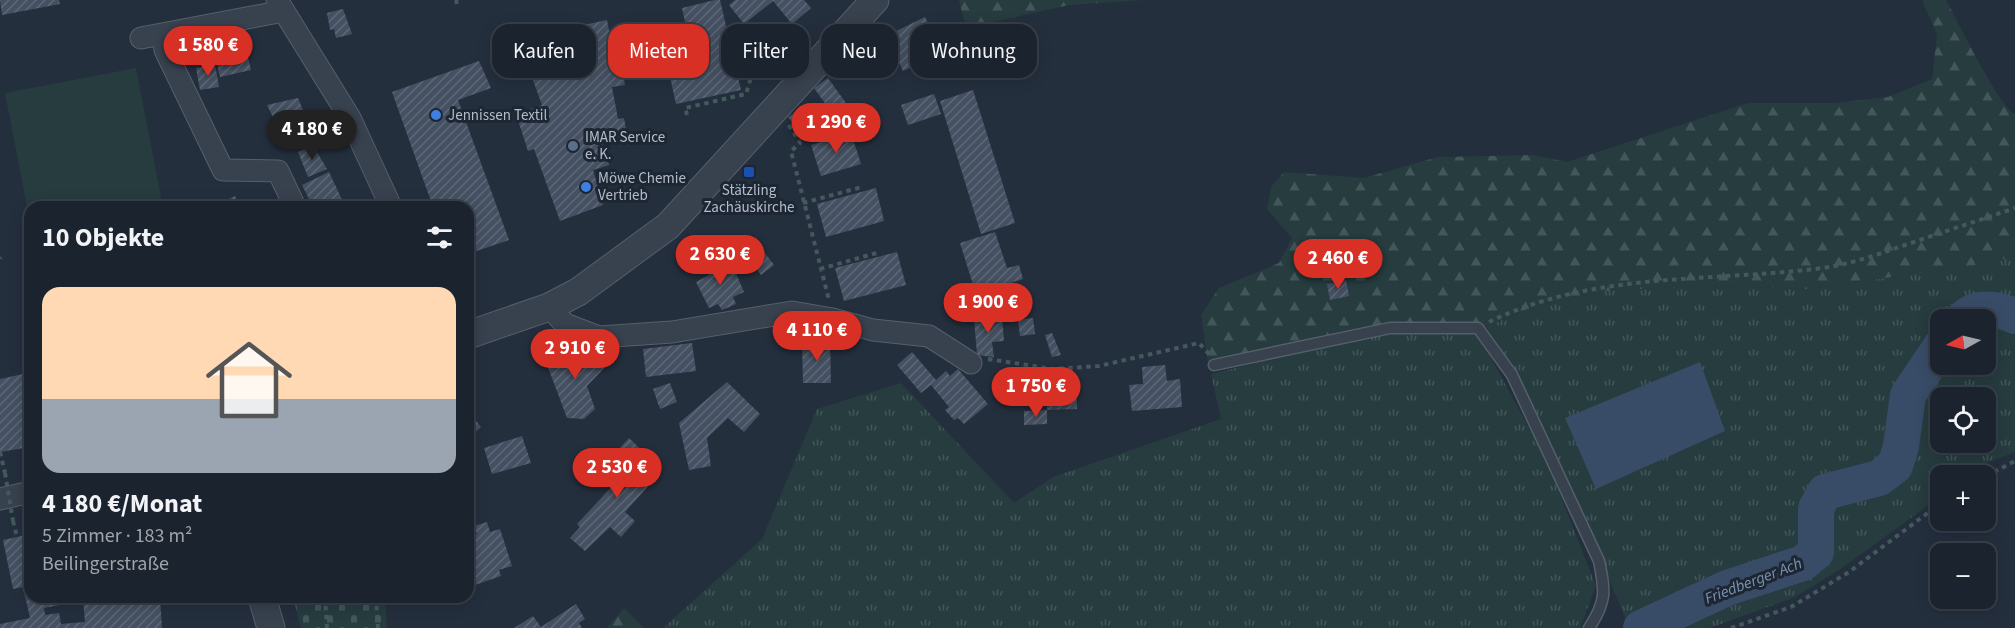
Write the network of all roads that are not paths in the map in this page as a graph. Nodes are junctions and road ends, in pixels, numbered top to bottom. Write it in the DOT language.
graph roads {
  1 [pos="872,1"];
  2 [pos="280,6"];
  3 [pos="163,34"];
  4 [pos="141,38"];
  5 [pos="292,201"];
  6 [pos="388,201"];
  7 [pos="549,307"];
  8 [pos="474,333"];
  9 [pos="969,361"];
  10 [pos="1217,365"];
  11 [pos="24,493"];
  12 [pos="0,499"];
  13 [pos="264,603"];
  14 [pos="271,628"];
  15 [pos="1589,628"];
  1 -- 7 [label="street"];
  2 -- 3 [label="street"];
  2 -- 6 [label="street"];
  3 -- 4 [label="street"];
  3 -- 5 [label="street"];
  7 -- 8 [label="street"];
  7 -- 9 [label="street"];
  10 -- 15 [label="lane"];
  11 -- 12 [label="street"];
  13 -- 14 [label="street"];
}
